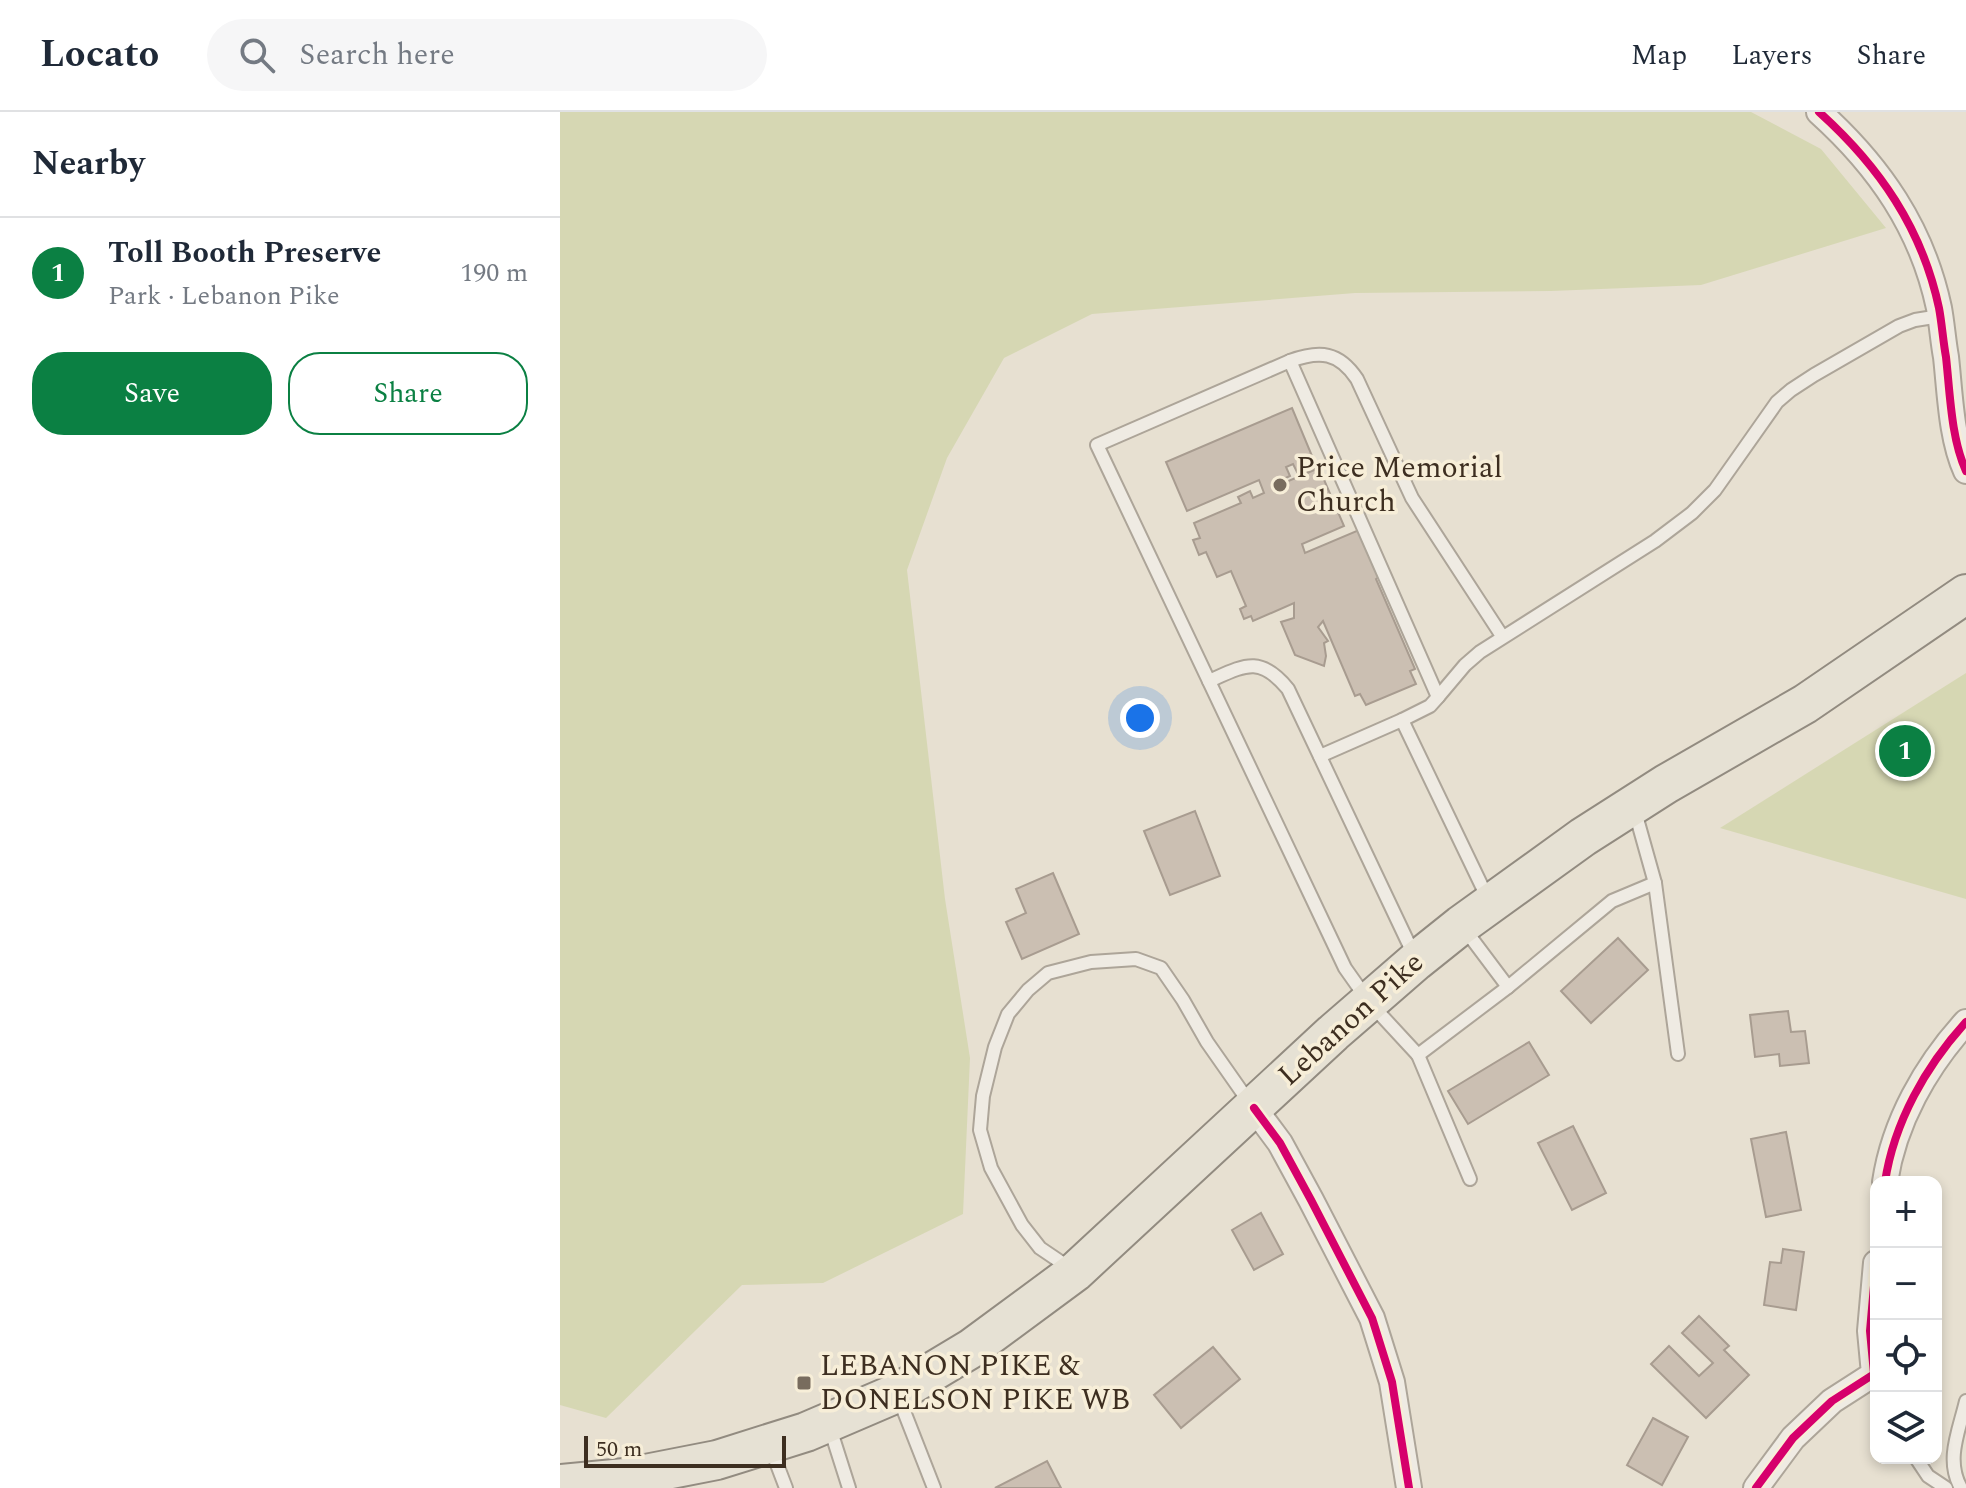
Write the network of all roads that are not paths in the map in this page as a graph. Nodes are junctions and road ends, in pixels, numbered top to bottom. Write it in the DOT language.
graph roads {
  1 [pos="1819,112"];
  2 [pos="1940,316"];
  3 [pos="1290,361"];
  4 [pos="1966,471"];
  5 [pos="1966,594"];
  6 [pos="1502,636"];
  7 [pos="1209,681"];
  8 [pos="1438,697"];
  9 [pos="1402,720"];
  10 [pos="1320,756"];
  11 [pos="1633,805"];
  12 [pos="1655,883"];
  13 [pos="1475,914"];
  14 [pos="1416,961"];
  15 [pos="1508,987"];
  16 [pos="1369,1002"];
  17 [pos="1966,1022"];
  18 [pos="1678,1054"];
  19 [pos="1418,1055"];
  20 [pos="1254,1108"];
  21 [pos="1886,1176"];
  22 [pos="1470,1179"];
  23 [pos="1075,1272"];
  24 [pos="1870,1379"];
  25 [pos="897,1393"];
  26 [pos="1966,1401"];
  27 [pos="828,1422"];
  28 [pos="769,1443"];
  29 [pos="1920,1464"];
  30 [pos="640,1482"];
  31 [pos="560,1484"];
  32 [pos="786,1488"];
  33 [pos="849,1488"];
  34 [pos="934,1488"];
  35 [pos="1409,1488"];
  36 [pos="1756,1488"];
  37 [pos="1946,1488"];
  38 [pos="1961,1488"];
  1 -- 2 [label="street"];
  2 -- 4 [label="street"];
  2 -- 6 [label="lane"];
  3 -- 6 [label="lane"];
  3 -- 7 [label="lane"];
  3 -- 8 [label="lane"];
  5 -- 11 [label="main road, Lebanon Pike"];
  6 -- 8 [label="lane"];
  7 -- 10 [label="lane"];
  7 -- 16 [label="lane"];
  8 -- 9 [label="lane"];
  9 -- 10 [label="lane"];
  9 -- 13 [label="lane"];
  10 -- 14 [label="lane"];
  11 -- 12 [label="lane"];
  11 -- 13 [label="main road, Lebanon Pike"];
  12 -- 15 [label="lane"];
  12 -- 18 [label="lane"];
  13 -- 14 [label="main road, Lebanon Pike"];
  13 -- 15 [label="lane"];
  14 -- 16 [label="main road, Lebanon Pike"];
  15 -- 19 [label="lane"];
  16 -- 19 [label="lane"];
  16 -- 20 [label="main road, Lebanon Pike"];
  17 -- 21 [label="street"];
  19 -- 22 [label="lane"];
  20 -- 23 [label="main road, Lebanon Pike"];
  20 -- 23 [label="lane"];
  20 -- 35 [label="street"];
  23 -- 25 [label="main road, Lebanon Pike"];
  24 -- 36 [label="street"];
  25 -- 27 [label="main road, Lebanon Pike"];
  25 -- 34 [label="lane"];
  26 -- 38 [label="lane"];
  27 -- 28 [label="main road, Lebanon Pike"];
  27 -- 33 [label="lane"];
  28 -- 30 [label="main road, Lebanon Pike"];
  28 -- 32 [label="lane"];
  29 -- 37 [label="lane"];
  30 -- 31 [label="main road, Lebanon Pike"];
}
